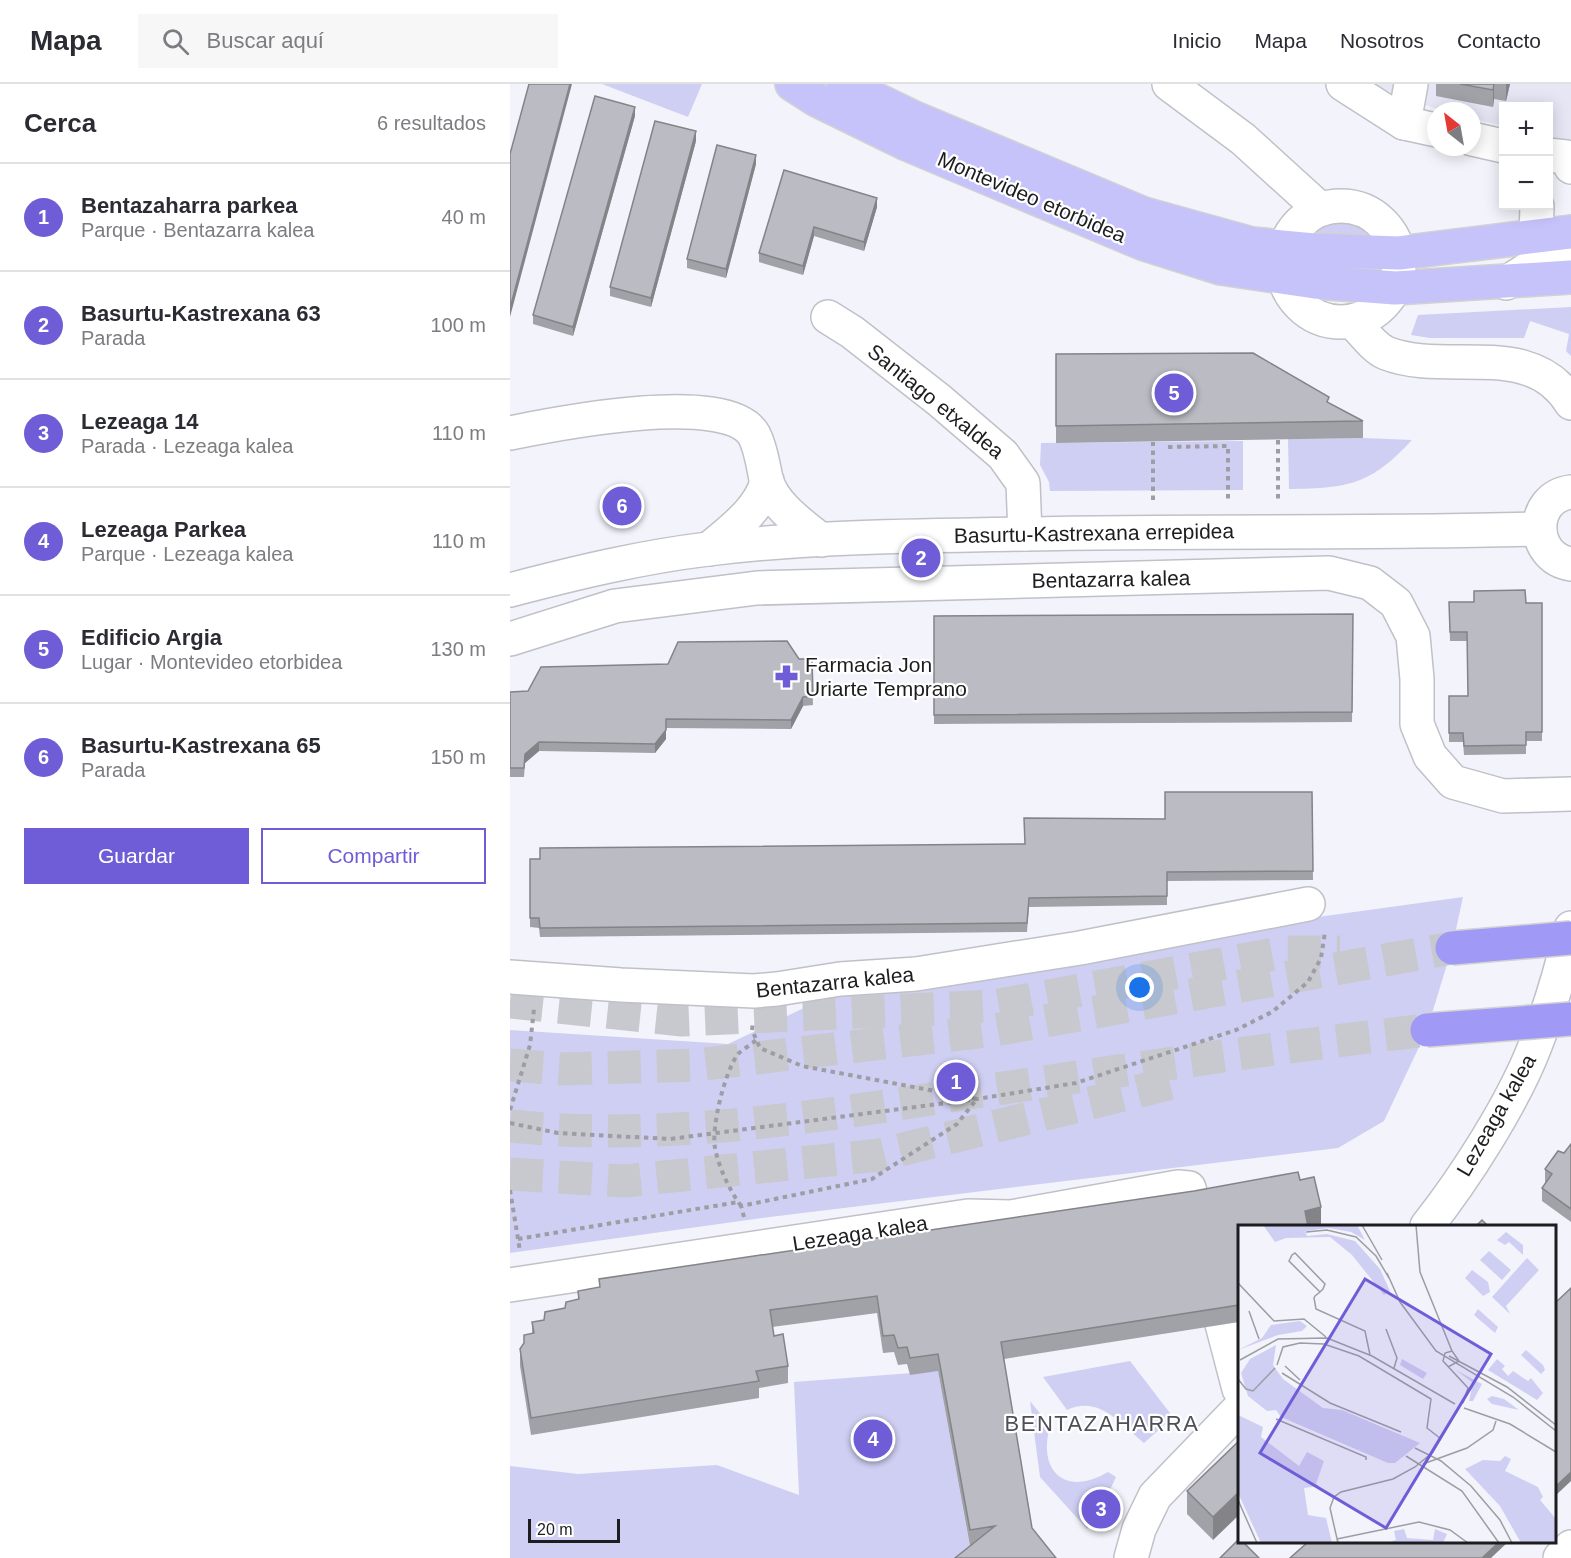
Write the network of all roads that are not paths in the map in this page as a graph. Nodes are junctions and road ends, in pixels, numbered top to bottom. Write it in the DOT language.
graph roads {
  1 [pos="792,84"];
  2 [pos="844,84"];
  3 [pos="1169,84"];
  4 [pos="1411,84"];
  5 [pos="1344,86"];
  6 [pos="1404,123"];
  7 [pos="1427,128"];
  8 [pos="1481,141"];
  9 [pos="1499,145"];
  10 [pos="1553,156"];
  11 [pos="1571,167"];
  12 [pos="1320,209"];
  13 [pos="1537,221"];
  14 [pos="1571,233"];
  15 [pos="1399,253"];
  16 [pos="1284,263"];
  17 [pos="1571,277"];
  18 [pos="1506,282"];
  19 [pos="1395,288"];
  20 [pos="828,317"];
  21 [pos="1352,321"];
  22 [pos="1571,403"];
  23 [pos="510,433"];
  24 [pos="767,482"];
  25 [pos="1571,492"];
  26 [pos="1539,529"];
  27 [pos="1025,534"];
  28 [pos="821,540"];
  29 [pos="709,549"];
  30 [pos="1571,564"];
  31 [pos="510,590"];
  32 [pos="510,639"];
  33 [pos="1571,794"];
  34 [pos="1316,914"];
  35 [pos="1571,928"];
  36 [pos="1571,938"];
  37 [pos="1452,948"];
  38 [pos="523,981"];
  39 [pos="1571,1006"];
  40 [pos="1571,1018"];
  41 [pos="1427,1030"];
  42 [pos="1536,1045"];
  43 [pos="1194,1208"];
  44 [pos="1428,1225"];
  45 [pos="515,1273"];
  46 [pos="1222,1324"];
  47 [pos="1238,1385"];
  48 [pos="1238,1410"];
  49 [pos="1571,1547"];
  50 [pos="1131,1558"];
  51 [pos="1560,1558"];
  1 -- 16 [label="main road, Montevideo etorbidea"];
  2 -- 16 [label="main road, Montevideo etorbidea"];
  3 -- 12 [label="street"];
  4 -- 6 [label="street"];
  5 -- 6 [label="street"];
  6 -- 7 [label="street"];
  8 -- 9 [label="street"];
  10 -- 11 [label="street"];
  12 -- 15 [label="street"];
  12 -- 16 [label="street"];
  13 -- 14 [label="main road, Montevideo etorbidea"];
  13 -- 15 [label="main road, Montevideo etorbidea"];
  14 -- 18 [label="street"];
  15 -- 16 [label="main road, Montevideo etorbidea"];
  15 -- 19 [label="street"];
  16 -- 19 [label="main road, Montevideo etorbidea"];
  16 -- 21 [label="street"];
  17 -- 18 [label="main road, Montevideo etorbidea"];
  18 -- 19 [label="main road, Montevideo etorbidea"];
  19 -- 21 [label="street"];
  20 -- 27 [label="street, Santiago etxaldea"];
  21 -- 22 [label="street"];
  23 -- 24 [label="street"];
  24 -- 28 [label="street"];
  24 -- 29 [label="street"];
  25 -- 26 [label="street"];
  26 -- 27 [label="street, Basurtu-Kastrexana errepidea"];
  26 -- 30 [label="street"];
  27 -- 28 [label="street, Basurtu-Kastrexana errepidea"];
  28 -- 29 [label="street, Basurtu-Kastrexana errepidea"];
  29 -- 31 [label="street, Basurtu-Kastrexana errepidea"];
  32 -- 33 [label="street, Bentazarra kalea"];
  34 -- 38 [label="street, Bentazarra kalea"];
  35 -- 42 [label="street, Lezeaga kalea"];
  36 -- 37 [label="highway, bridge"];
  39 -- 42 [label="street"];
  40 -- 41 [label="highway, bridge"];
  42 -- 44 [label="street, Lezeaga kalea"];
  43 -- 45 [label="street, Lezeaga kalea"];
  46 -- 47 [label="street"];
  48 -- 50 [label="street"];
  49 -- 51 [label="street"];
}
